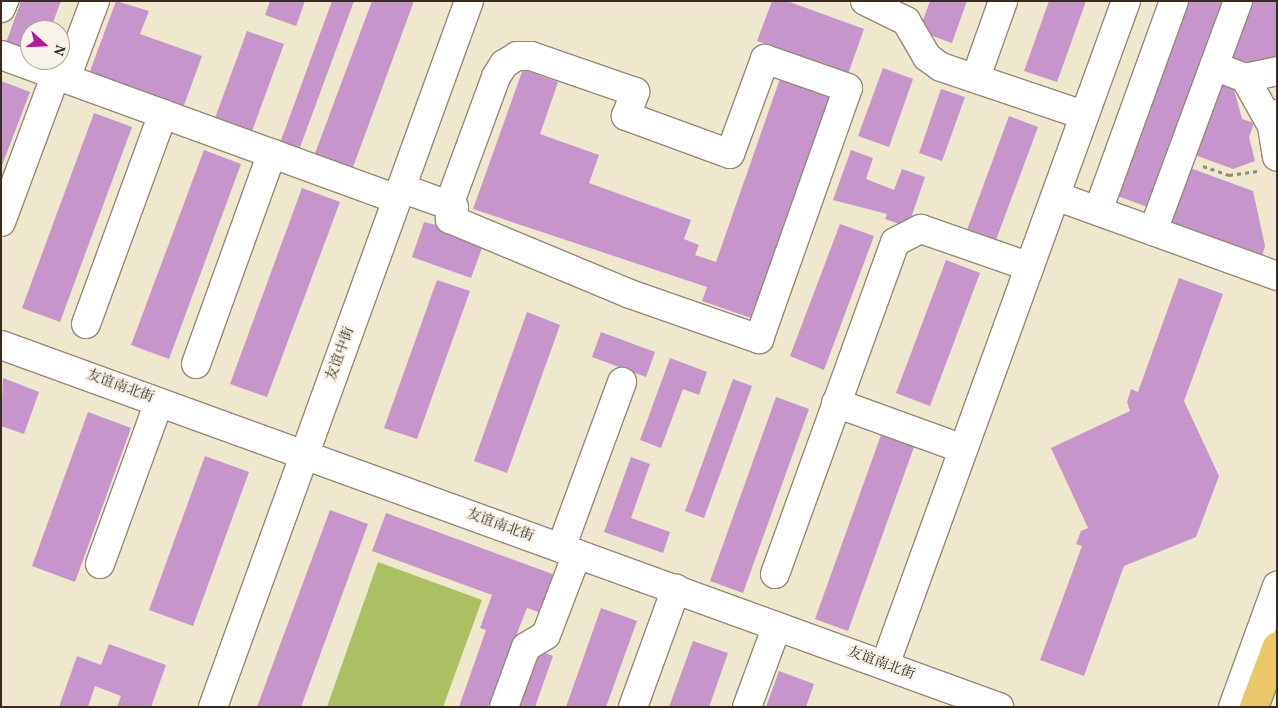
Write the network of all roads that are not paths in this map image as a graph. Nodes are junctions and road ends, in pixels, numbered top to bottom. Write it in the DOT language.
graph roads {
  1 [pos="4,1"];
  2 [pos="95,1"];
  3 [pos="469,1"];
  4 [pos="865,1"];
  5 [pos="1003,1"];
  6 [pos="1126,1"];
  7 [pos="1174,1"];
  8 [pos="1238,1"];
  9 [pos="1,8"];
  10 [pos="1,55"];
  11 [pos="1214,66"];
  12 [pos="1277,71"];
  13 [pos="61,76"];
  14 [pos="976,77"];
  15 [pos="1245,78"];
  16 [pos="163,114"];
  17 [pos="1084,115"];
  18 [pos="1275,120"];
  19 [pos="272,153"];
  20 [pos="1272,163"];
  21 [pos="399,193"];
  22 [pos="1056,196"];
  23 [pos="448,205"];
  24 [pos="1098,211"];
  25 [pos="1,222"];
  26 [pos="1153,231"];
  27 [pos="1030,267"];
  28 [pos="1277,276"];
  29 [pos="86,324"];
  30 [pos="1,345"];
  31 [pos="196,364"];
  32 [pos="622,382"];
  33 [pos="159,402"];
  34 [pos="836,403"];
  35 [pos="964,449"];
  36 [pos="304,454"];
  37 [pos="569,551"];
  38 [pos="100,564"];
  39 [pos="775,574"];
  40 [pos="1277,586"];
  41 [pos="676,589"];
  42 [pos="776,626"];
  43 [pos="1277,646"];
  44 [pos="885,665"];
  45 [pos="213,707"];
  46 [pos="504,707"];
  47 [pos="633,707"];
  48 [pos="746,707"];
  49 [pos="1000,707"];
  50 [pos="1233,707"];
  51 [pos="1254,707"];
  1 -- 9 [label="street"];
  2 -- 13 [label="street"];
  3 -- 21 [label="street, 友谊中街"];
  4 -- 14 [label="street"];
  5 -- 14 [label="street"];
  6 -- 17 [label="street"];
  7 -- 24 [label="street"];
  8 -- 11 [label="street"];
  10 -- 13 [label="street"];
  11 -- 15 [label="street"];
  11 -- 26 [label="street"];
  12 -- 15 [label="street"];
  13 -- 16 [label="street"];
  13 -- 25 [label="street"];
  14 -- 17 [label="street"];
  15 -- 18 [label="street"];
  16 -- 19 [label="street"];
  16 -- 29 [label="street"];
  17 -- 22 [label="street"];
  18 -- 20 [label="street"];
  19 -- 21 [label="street"];
  19 -- 31 [label="street"];
  21 -- 23 [label="street"];
  21 -- 36 [label="street, 友谊中街"];
  22 -- 24 [label="street"];
  22 -- 27 [label="street"];
  23 -- 23 [label="street"];
  24 -- 26 [label="street"];
  26 -- 28 [label="street"];
  27 -- 34 [label="street"];
  27 -- 35 [label="street"];
  30 -- 33 [label="street, 友谊南北街"];
  32 -- 37 [label="street"];
  33 -- 36 [label="street, 友谊南北街"];
  33 -- 38 [label="street"];
  34 -- 35 [label="street"];
  34 -- 39 [label="street"];
  35 -- 44 [label="street"];
  36 -- 37 [label="street, 友谊南北街"];
  36 -- 45 [label="street, 友谊中街"];
  37 -- 41 [label="street, 友谊南北街"];
  37 -- 46 [label="street"];
  40 -- 50 [label="street"];
  41 -- 42 [label="street, 友谊南北街"];
  41 -- 47 [label="street"];
  42 -- 44 [label="street, 友谊南北街"];
  42 -- 48 [label="street"];
  43 -- 51 [label="main road"];
  44 -- 49 [label="street, 友谊南北街"];
}
